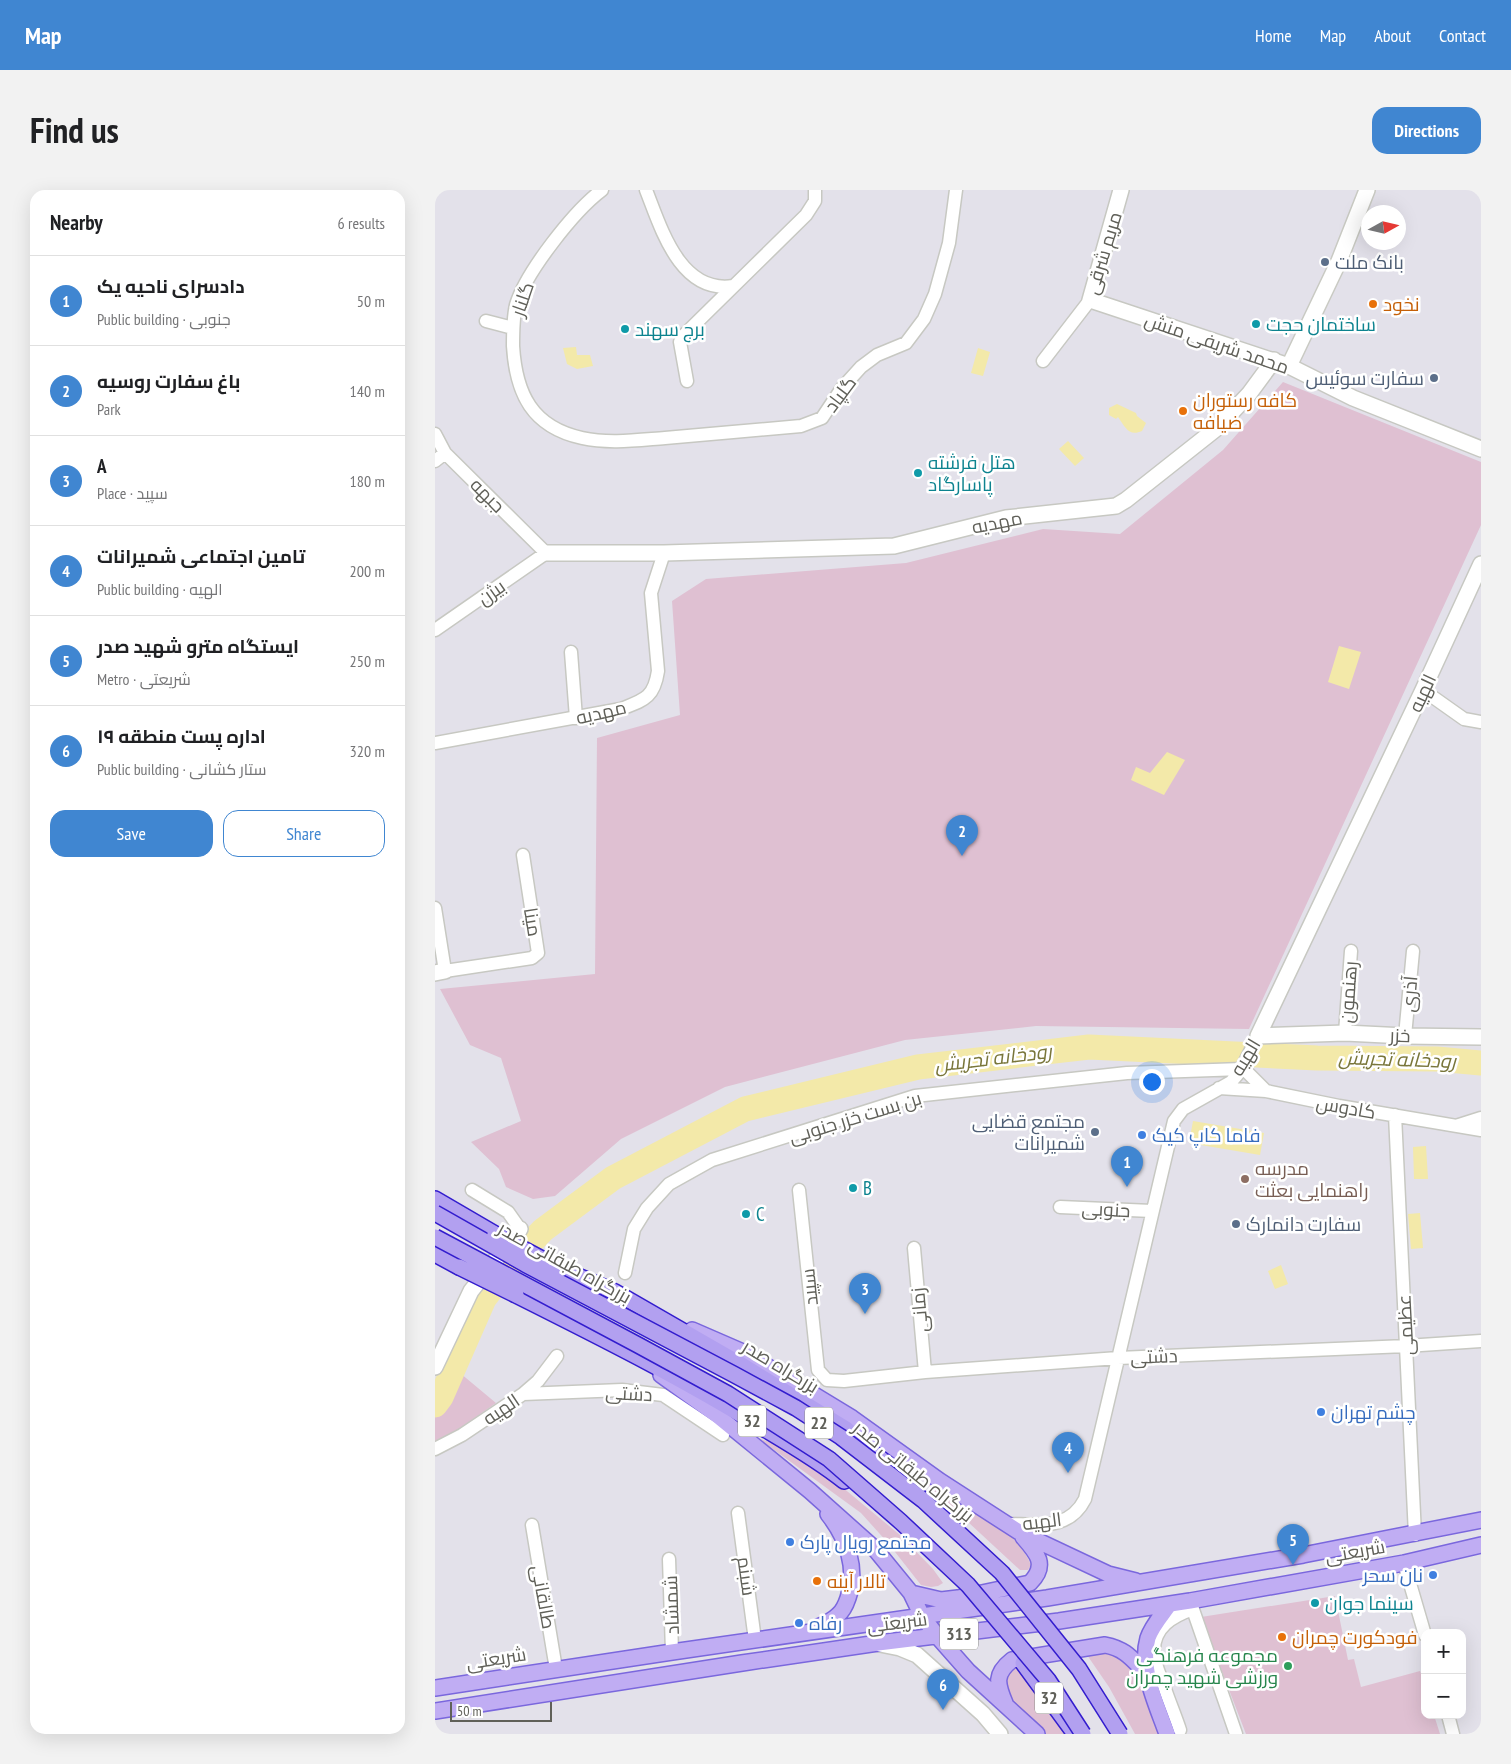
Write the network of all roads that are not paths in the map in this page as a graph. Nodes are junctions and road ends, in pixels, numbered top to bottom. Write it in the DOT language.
graph roads {
  1 [pos="602,190"];
  2 [pos="646,190"];
  3 [pos="815,190"];
  4 [pos="956,190"];
  5 [pos="1121,190"];
  6 [pos="1367,190"];
  7 [pos="733,286"];
  8 [pos="1090,300"];
  9 [pos="486,321"];
  10 [pos="513,328"];
  11 [pos="1274,360"];
  12 [pos="1043,361"];
  13 [pos="1289,366"];
  14 [pos="687,381"];
  15 [pos="547,424"];
  16 [pos="435,434"];
  17 [pos="1481,449"];
  18 [pos="440,457"];
  19 [pos="546,553"];
  20 [pos="664,553"];
  21 [pos="1481,564"];
  22 [pos="435,630"];
  23 [pos="571,652"];
  24 [pos="1423,690"];
  25 [pos="577,718"];
  26 [pos="1481,722"];
  27 [pos="435,743"];
  28 [pos="523,855"];
  29 [pos="435,908"];
  30 [pos="1351,951"];
  31 [pos="1413,952"];
  32 [pos="440,972"];
  33 [pos="1345,1033"];
  34 [pos="1259,1036"];
  35 [pos="1405,1036"];
  36 [pos="1481,1037"];
  37 [pos="1243,1069"];
  38 [pos="1219,1088"];
  39 [pos="1266,1091"];
  40 [pos="1395,1115"];
  41 [pos="1481,1118"];
  42 [pos="1457,1126"];
  43 [pos="1481,1130"];
  44 [pos="472,1190"];
  45 [pos="799,1190"];
  46 [pos="435,1199"];
  47 [pos="1060,1207"];
  48 [pos="1152,1211"];
  49 [pos="435,1213"];
  50 [pos="520,1229"];
  51 [pos="435,1237"];
  52 [pos="914,1248"];
  53 [pos="435,1254"];
  54 [pos="625,1273"];
  55 [pos="650,1312"];
  56 [pos="1481,1341"];
  57 [pos="1406,1346"];
  58 [pos="634,1355"];
  59 [pos="557,1356"];
  60 [pos="1118,1358"];
  61 [pos="435,1367"];
  62 [pos="925,1372"];
  63 [pos="827,1380"];
  64 [pos="523,1394"];
  65 [pos="723,1435"];
  66 [pos="435,1449"];
  67 [pos="811,1491"];
  68 [pos="738,1513"];
  69 [pos="1481,1520"];
  70 [pos="1006,1524"];
  71 [pos="532,1525"];
  72 [pos="1019,1532"];
  73 [pos="1415,1535"];
  74 [pos="1481,1547"];
  75 [pos="669,1559"];
  76 [pos="1404,1563"];
  77 [pos="1142,1583"];
  78 [pos="911,1593"];
  79 [pos="1169,1605"];
  80 [pos="1191,1605"];
  81 [pos="922,1616"];
  82 [pos="861,1625"];
  83 [pos="1423,1629"];
  84 [pos="804,1633"];
  85 [pos="938,1637"];
  86 [pos="755,1640"];
  87 [pos="871,1645"];
  88 [pos="673,1652"];
  89 [pos="557,1669"];
  90 [pos="1147,1674"];
  91 [pos="435,1688"];
  92 [pos="1005,1705"];
  93 [pos="435,1711"];
  94 [pos="1449,1719"];
  95 [pos="1174,1732"];
  96 [pos="1000,1734"];
  97 [pos="1037,1734"];
  98 [pos="1075,1734"];
  99 [pos="1083,1734"];
  100 [pos="1119,1734"];
  101 [pos="1124,1734"];
  102 [pos="1236,1734"];
  103 [pos="1453,1734"];
  1 -- 10 [label="street, گلنار"];
  2 -- 7 [label="street"];
  3 -- 7 [label="street"];
  4 -- 15 [label="street, گلپاد"];
  5 -- 8 [label="street, مریم شرقی"];
  6 -- 13 [label="street"];
  7 -- 14 [label="street"];
  8 -- 11 [label="street, محمد شریفی منش"];
  8 -- 12 [label="street, مریم شرقی"];
  9 -- 10 [label="street"];
  10 -- 15 [label="street, گلنار"];
  11 -- 13 [label="street, محمد شریفی منش"];
  11 -- 20 [label="street, مهدیه"];
  13 -- 17 [label="street, محمد شریفی منش"];
  16 -- 18 [label="street, جبهه"];
  18 -- 19 [label="street, جبهه"];
  19 -- 20 [label="street, مهدیه"];
  19 -- 22 [label="street, بیژن"];
  20 -- 25 [label="street, مهدیه"];
  21 -- 24 [label="street, الهیه"];
  23 -- 25 [label="street"];
  24 -- 26 [label="street"];
  24 -- 34 [label="street, الهیه"];
  25 -- 27 [label="street, مهدیه"];
  28 -- 32 [label="street, مینا"];
  29 -- 32 [label="street"];
  30 -- 33 [label="street, رهنمون"];
  31 -- 35 [label="street, آذری"];
  33 -- 34 [label="street, خزر"];
  33 -- 35 [label="street, خزر"];
  34 -- 37 [label="street, الهیه"];
  35 -- 36 [label="street, خزر"];
  37 -- 38 [label="street, الهیه"];
  37 -- 39 [label="street"];
  37 -- 54 [label="street, بن بست خزر جنوبی"];
  38 -- 39 [label="street, کادوس"];
  38 -- 48 [label="street, الهیه"];
  39 -- 40 [label="street, کادوس"];
  40 -- 42 [label="street, کادوس"];
  40 -- 57 [label="street, عظیمی"];
  41 -- 42 [label="street, کادوس"];
  42 -- 43 [label="street, کادوس"];
  44 -- 50 [label="street"];
  45 -- 63 [label="street, سپید"];
  46 -- 55 [label="highway, بزرگراه صدر / 32, bridge"];
  47 -- 48 [label="street, جنوبی"];
  48 -- 60 [label="street, الهیه"];
  49 -- 100 [label="highway, بزرگراه طبقاتی صدر / 22, bridge"];
  50 -- 61 [label="street"];
  51 -- 99 [label="highway, بزرگراه طبقاتی صدر / 22, bridge"];
  52 -- 62 [label="street, زمانی"];
  53 -- 58 [label="highway, 32, bridge"];
  55 -- 70 [label="main road"];
  55 -- 101 [label="highway, بزرگراه صدر / 32"];
  56 -- 57 [label="street, دشتی"];
  57 -- 60 [label="street, دشتی"];
  57 -- 73 [label="street, عظیمی"];
  58 -- 67 [label="main road"];
  58 -- 98 [label="highway, 32"];
  59 -- 64 [label="street, الهیه"];
  60 -- 62 [label="street, دشتی"];
  60 -- 70 [label="street, الهیه"];
  62 -- 63 [label="street, دشتی"];
  64 -- 65 [label="street, دشتی"];
  64 -- 66 [label="street, الهیه"];
  67 -- 78 [label="main road"];
  67 -- 84 [label="main road"];
  68 -- 86 [label="street, شبنم"];
  69 -- 73 [label="main road, شریعتی / 313"];
  70 -- 72 [label="main road"];
  71 -- 89 [label="street, طالقانی"];
  72 -- 77 [label="main road"];
  72 -- 78 [label="main road"];
  73 -- 77 [label="main road, شریعتی / 313"];
  74 -- 76 [label="main road, شریعتی / 313"];
  75 -- 88 [label="street, شمشاد"];
  76 -- 80 [label="main road, شریعتی / 313"];
  76 -- 83 [label="street"];
  77 -- 81 [label="main road, شریعتی / 313"];
  78 -- 81 [label="main road"];
  79 -- 80 [label="main road, شریعتی / 313"];
  79 -- 85 [label="main road, شریعتی / 313"];
  79 -- 90 [label="main road"];
  80 -- 95 [label="street"];
  80 -- 102 [label="street"];
  81 -- 82 [label="main road, شریعتی / 313"];
  81 -- 85 [label="main road"];
  82 -- 84 [label="main road, شریعتی / 313"];
  82 -- 87 [label="main road"];
  84 -- 86 [label="main road, شریعتی / 313"];
  85 -- 87 [label="main road, شریعتی / 313"];
  85 -- 92 [label="main road"];
  86 -- 88 [label="main road, شریعتی / 313"];
  87 -- 93 [label="main road, شریعتی / 313"];
  87 -- 96 [label="street"];
  88 -- 89 [label="main road, شریعتی / 313"];
  89 -- 91 [label="main road, شریعتی / 313"];
  90 -- 92 [label="main road"];
  90 -- 95 [label="main road"];
  92 -- 97 [label="main road"];
  94 -- 103 [label="street"];
}
